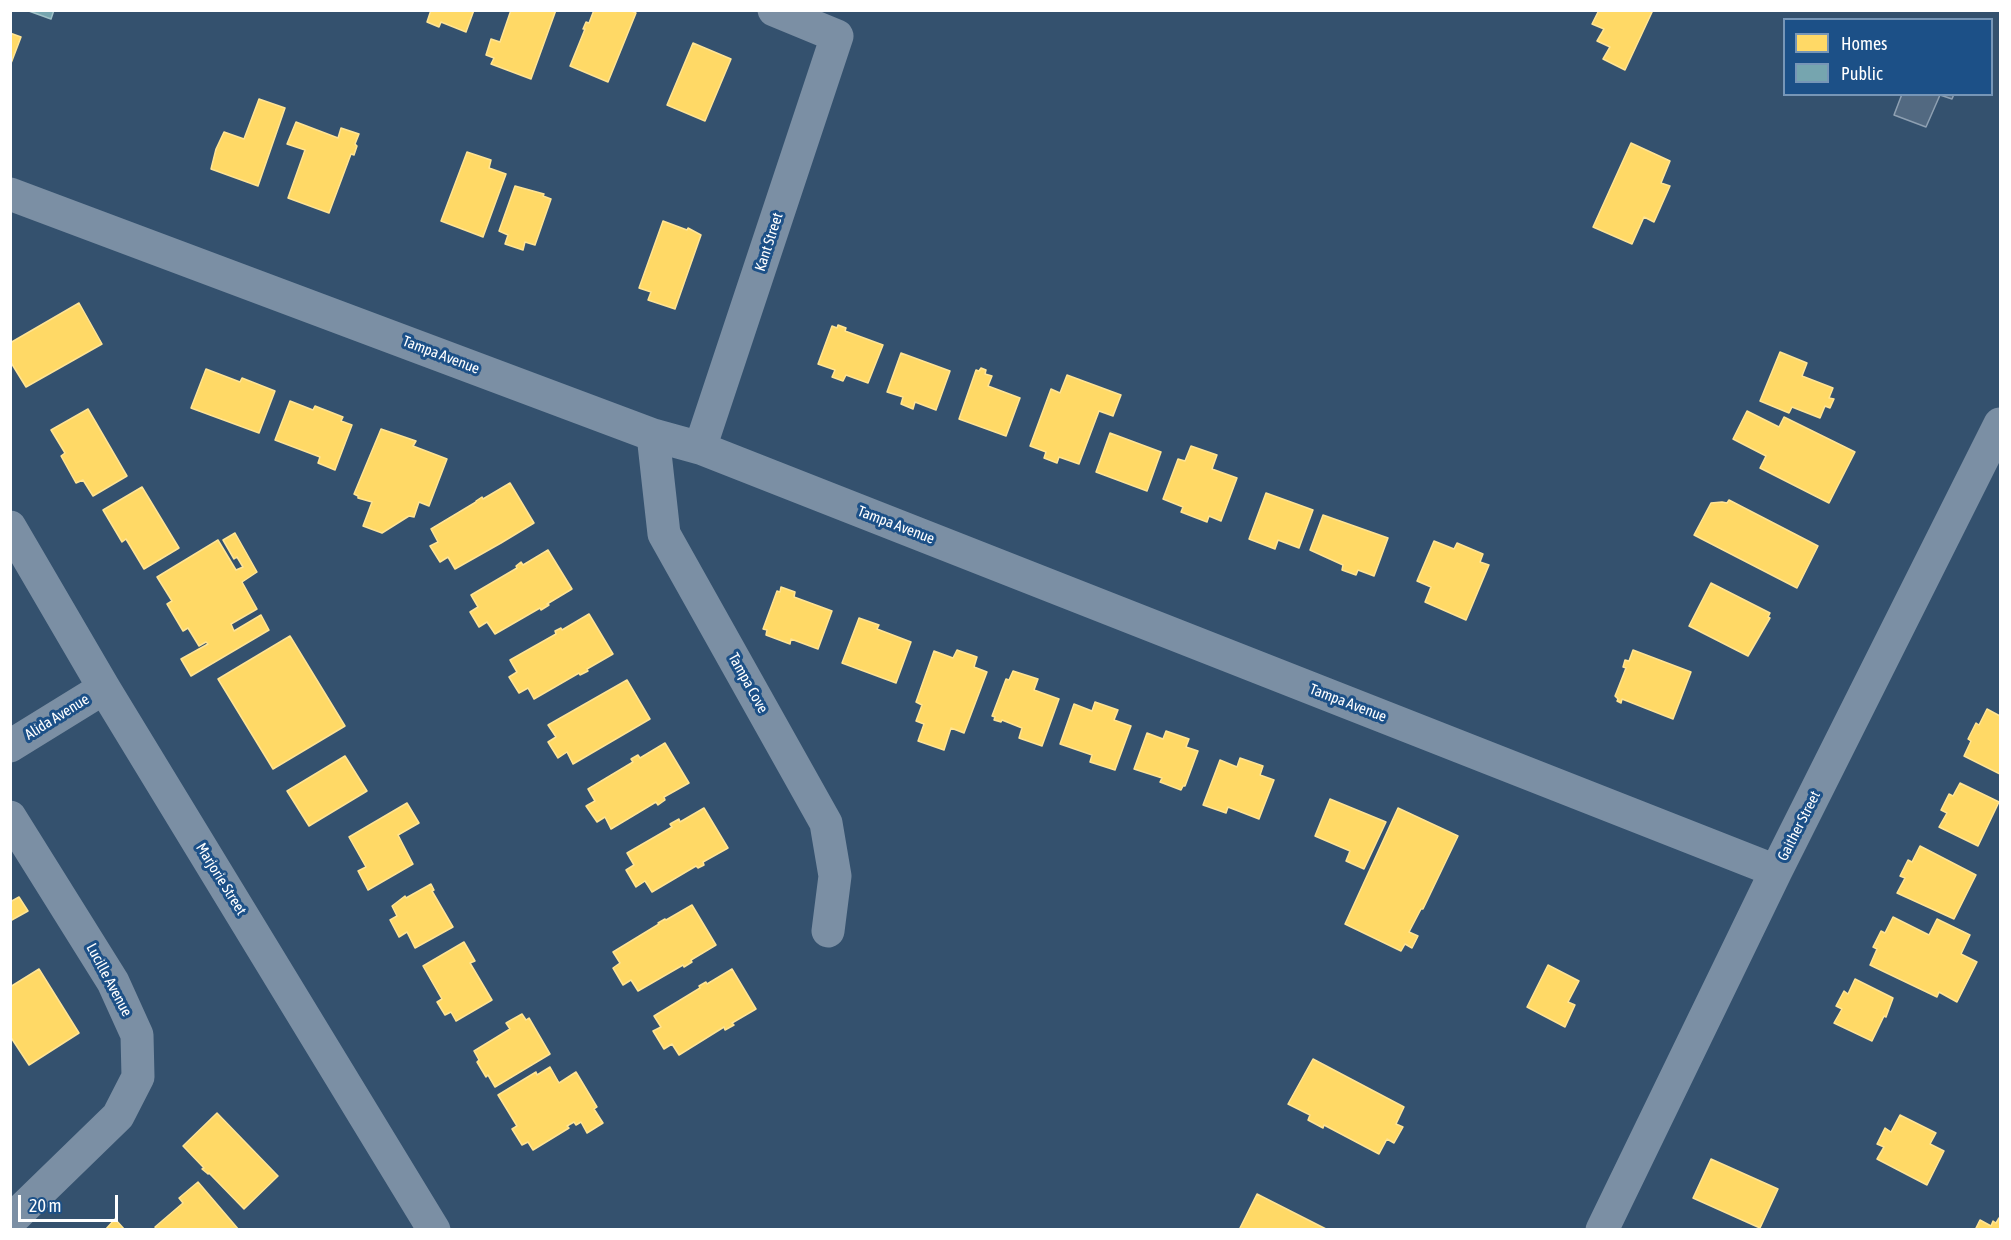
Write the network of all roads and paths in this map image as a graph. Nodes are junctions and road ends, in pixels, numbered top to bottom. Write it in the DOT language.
graph roads {
  1 [pos="774,10"];
  2 [pos="10,194"];
  3 [pos="2001,424"];
  4 [pos="653,435"];
  5 [pos="700,448"];
  6 [pos="10,527"];
  7 [pos="104,688"];
  8 [pos="10,746"];
  9 [pos="10,817"];
  10 [pos="1776,871"];
  11 [pos="828,931"];
  12 [pos="10,1221"];
  13 [pos="434,1230"];
  14 [pos="1602,1230"];
  1 -- 5 [label="street, Kant Street"];
  2 -- 4 [label="street, Tampa Avenue"];
  3 -- 10 [label="street, Gaither Street"];
  4 -- 5 [label="street, Tampa Avenue"];
  4 -- 11 [label="street, Tampa Cove"];
  5 -- 10 [label="street, Tampa Avenue"];
  6 -- 7 [label="street, Marjorie Street"];
  7 -- 8 [label="street, Alida Avenue"];
  7 -- 13 [label="street, Marjorie Street"];
  9 -- 12 [label="street, Lucille Avenue"];
  10 -- 14 [label="street, Gaither Street"];
}
